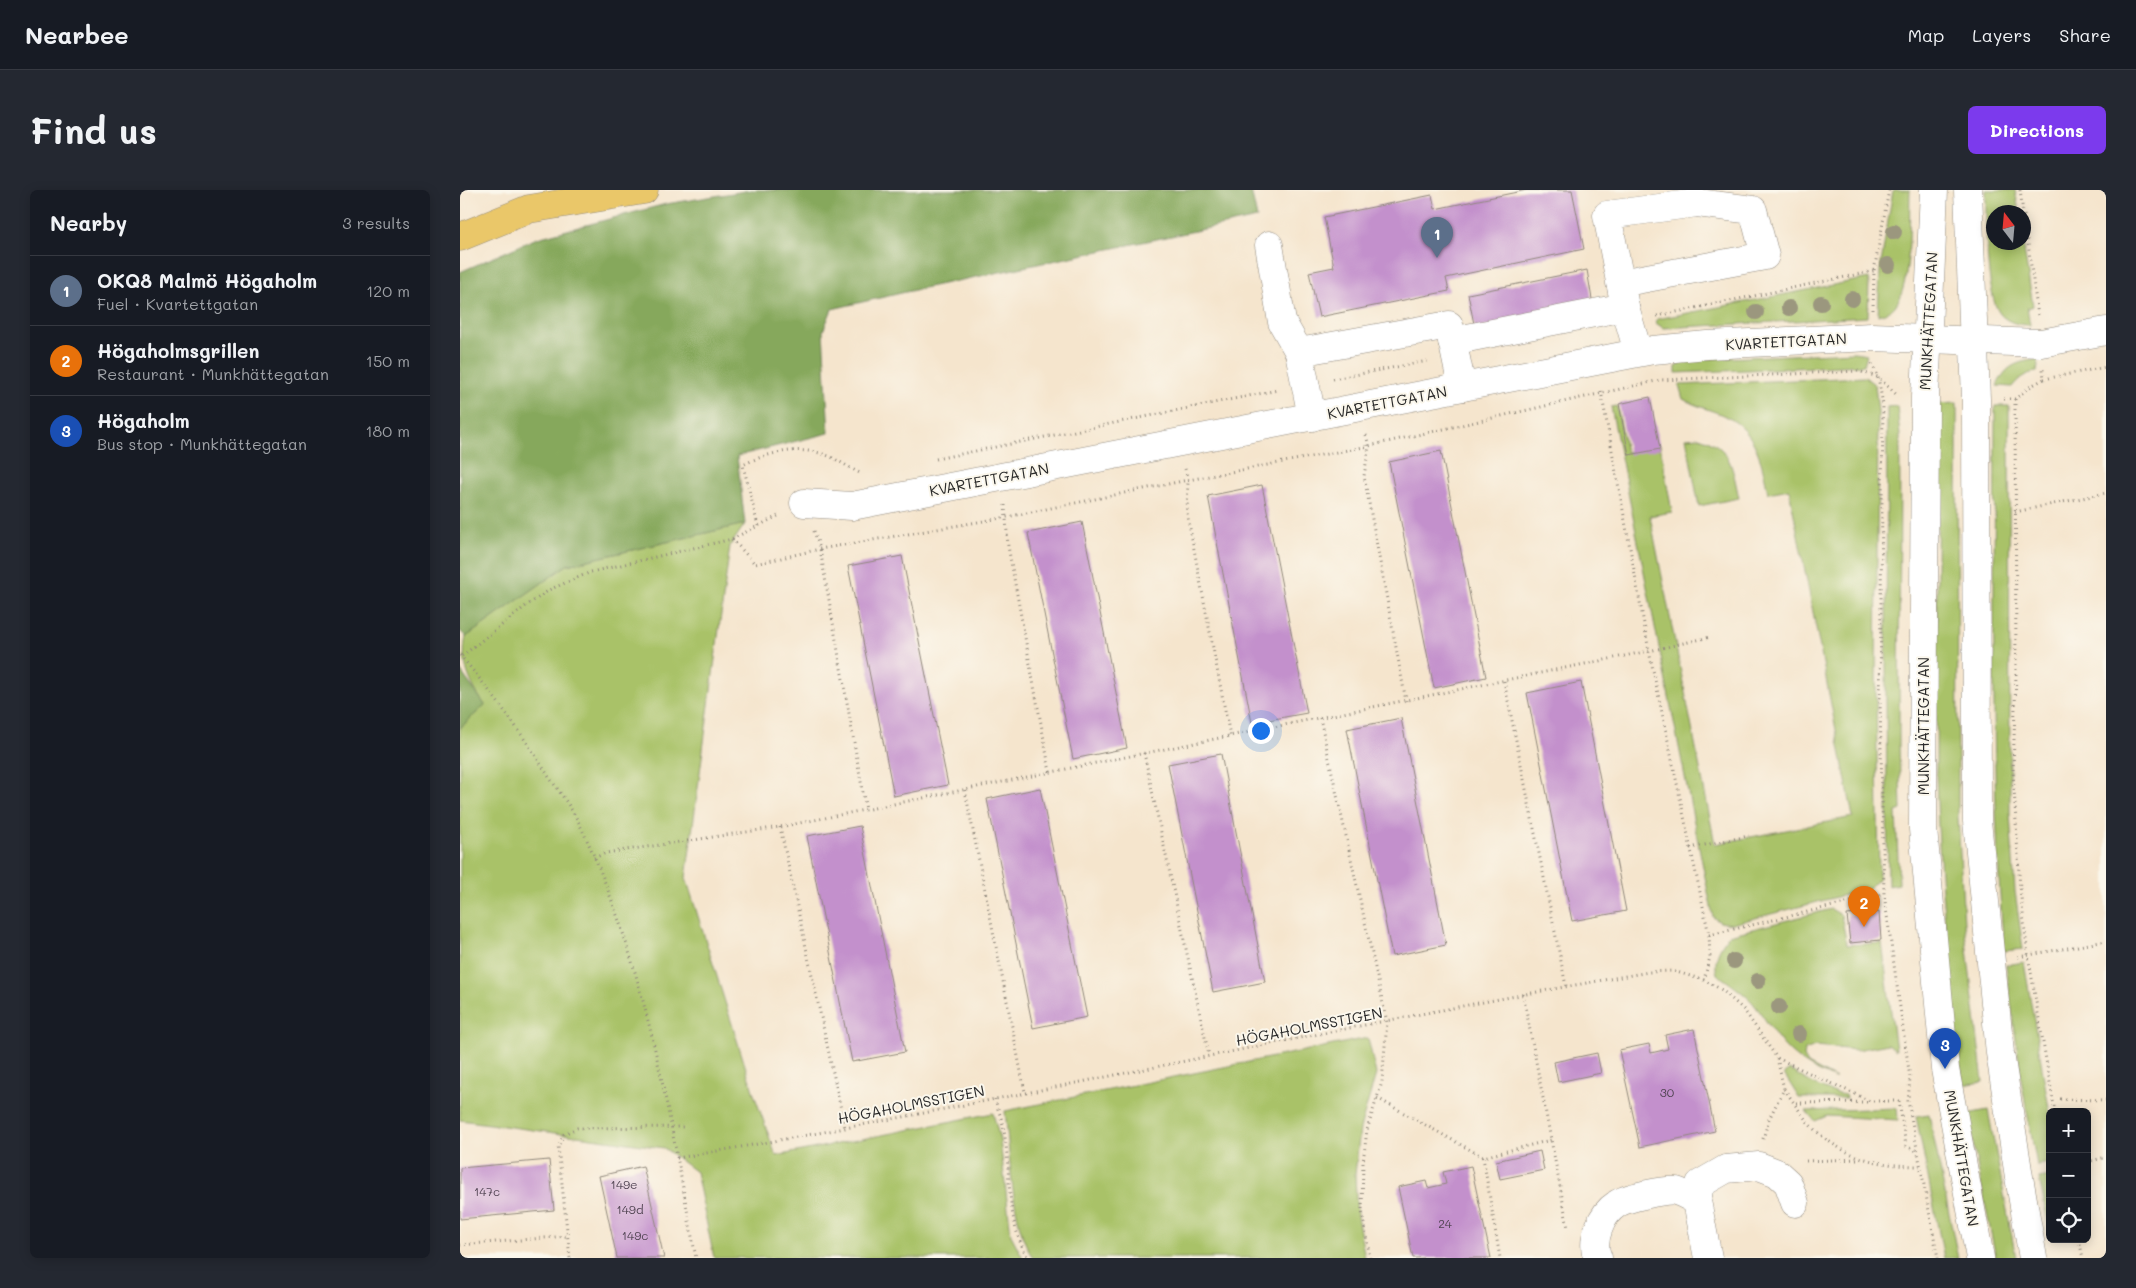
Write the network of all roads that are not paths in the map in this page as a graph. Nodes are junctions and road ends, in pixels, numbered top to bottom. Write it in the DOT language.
graph roads {
  1 [pos="592,190"];
  2 [pos="644,190"];
  3 [pos="1934,190"];
  4 [pos="1968,190"];
  5 [pos="529,209"];
  6 [pos="460,237"];
  7 [pos="1269,245"];
  8 [pos="460,248"];
  9 [pos="1623,295"];
  10 [pos="2106,331"];
  11 [pos="1926,338"];
  12 [pos="1974,340"];
  13 [pos="1452,341"];
  14 [pos="1300,352"];
  15 [pos="1638,352"];
  16 [pos="1462,387"];
  17 [pos="1312,417"];
  18 [pos="804,503"];
  19 [pos="1698,1201"];
  20 [pos="1795,1203"];
  21 [pos="1598,1258"];
  22 [pos="1708,1258"];
  23 [pos="1980,1258"];
  24 [pos="2033,1258"];
  1 -- 5 [label="highway"];
  2 -- 5 [label="highway"];
  3 -- 11 [label="street, MUNKHÄTTEGATAN"];
  4 -- 12 [label="street"];
  5 -- 6 [label="highway"];
  5 -- 8 [label="highway"];
  7 -- 14 [label="street"];
  9 -- 9 [label="street"];
  9 -- 13 [label="street"];
  9 -- 15 [label="street"];
  10 -- 12 [label="street, KVARTETTGATAN"];
  11 -- 12 [label="street, KVARTETTGATAN"];
  11 -- 15 [label="street, KVARTETTGATAN"];
  11 -- 23 [label="street, MUNKHÄTTEGATAN"];
  12 -- 24 [label="street"];
  13 -- 14 [label="street"];
  13 -- 16 [label="street"];
  14 -- 17 [label="street"];
  15 -- 16 [label="street, KVARTETTGATAN"];
  16 -- 17 [label="street, KVARTETTGATAN"];
  17 -- 18 [label="street, KVARTETTGATAN"];
  19 -- 20 [label="street"];
  19 -- 21 [label="street"];
  19 -- 22 [label="street"];
}
